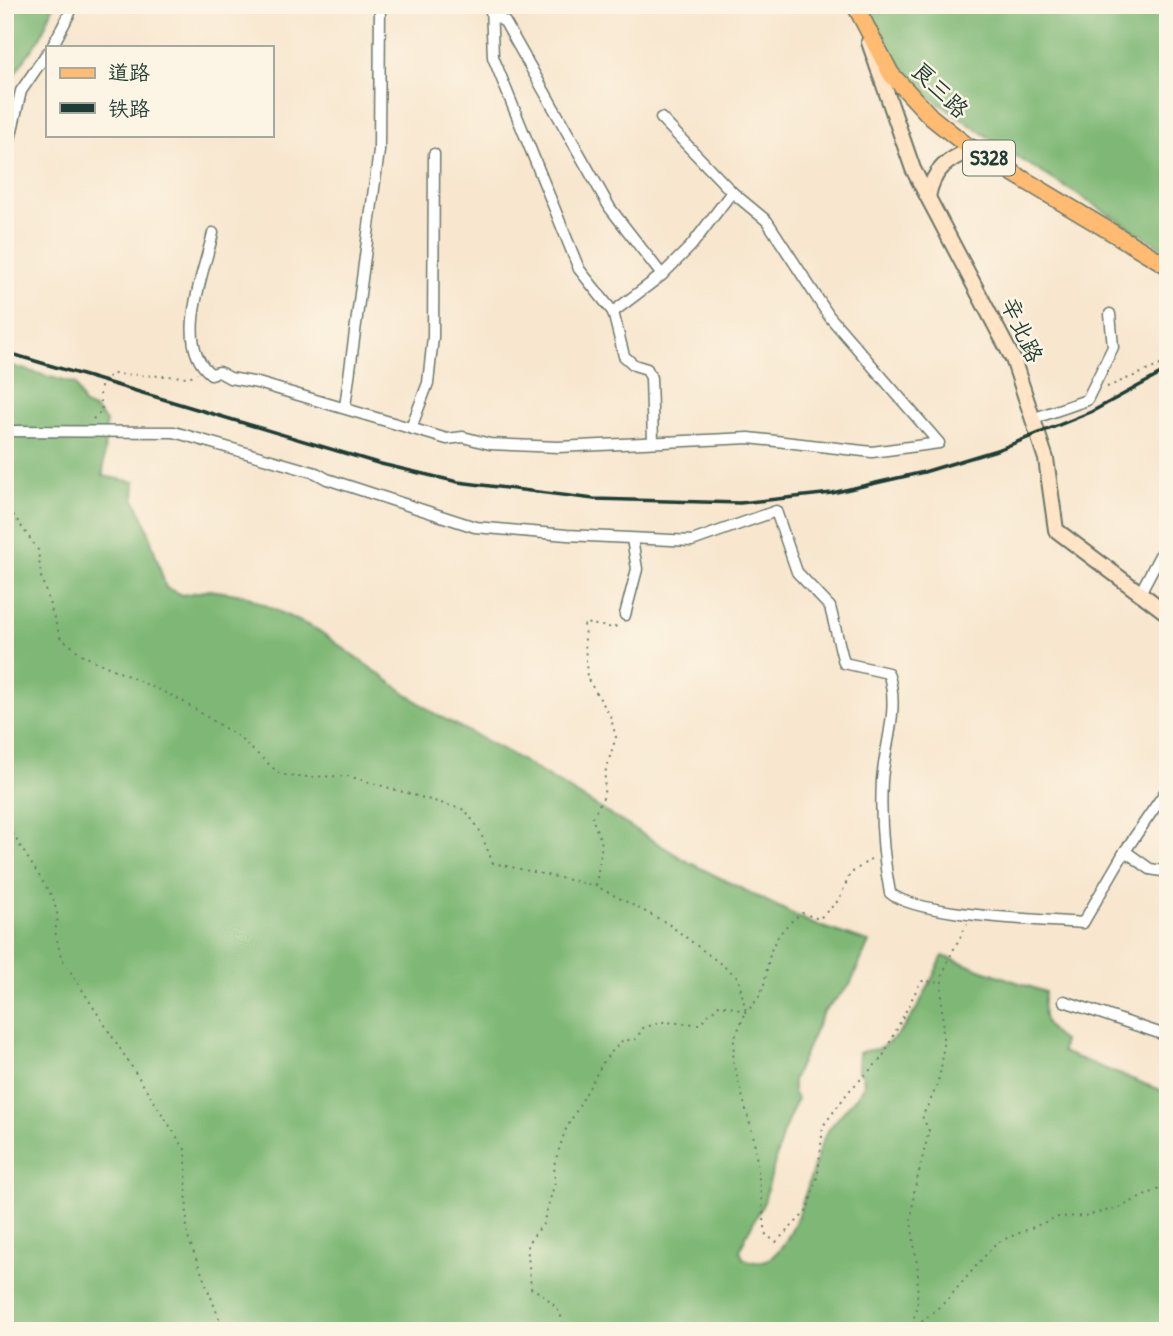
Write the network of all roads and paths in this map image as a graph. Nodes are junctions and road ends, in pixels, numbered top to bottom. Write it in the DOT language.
graph roads {
  1 [pos="74,5"];
  2 [pos="380,5"];
  3 [pos="855,5"];
  4 [pos="492,10"];
  5 [pos="865,30"];
  6 [pos="52,46"];
  7 [pos="46,54"];
  8 [pos="661,118"];
  9 [pos="973,149"];
  10 [pos="434,154"];
  11 [pos="5,161"];
  12 [pos="732,192"];
  13 [pos="928,197"];
  14 [pos="213,233"];
  15 [pos="1168,266"];
  16 [pos="663,275"];
  17 [pos="613,312"];
  18 [pos="1110,314"];
  19 [pos="1168,362"];
  20 [pos="204,369"];
  21 [pos="1093,392"];
  22 [pos="345,407"];
  23 [pos="1035,418"];
  24 [pos="411,428"];
  25 [pos="5,431"];
  26 [pos="80,432"];
  27 [pos="653,441"];
  28 [pos="5,503"];
  29 [pos="632,539"];
  30 [pos="1168,540"];
  31 [pos="1140,593"];
  32 [pos="1168,614"];
  33 [pos="625,615"];
  34 [pos="1168,788"];
  35 [pos="5,822"];
  36 [pos="882,842"];
  37 [pos="1125,852"];
  38 [pos="1168,872"];
  39 [pos="596,886"];
  40 [pos="972,913"];
  41 [pos="941,982"];
  42 [pos="1063,1001"];
  43 [pos="746,1012"];
  44 [pos="1168,1036"];
  45 [pos="1168,1185"];
  46 [pos="224,1331"];
  47 [pos="565,1331"];
  48 [pos="911,1331"];
  1 -- 6 [label="street"];
  2 -- 22 [label="street"];
  3 -- 5 [label="main road, 良三路 / S328"];
  4 -- 16 [label="street"];
  4 -- 17 [label="street"];
  5 -- 9 [label="main road, 良三路 / S328"];
  5 -- 13 [label="street, 辛北路"];
  7 -- 11 [label="street"];
  8 -- 12 [label="street"];
  9 -- 13 [label="street"];
  9 -- 15 [label="main road, 良三路 / S328"];
  10 -- 24 [label="street"];
  12 -- 16 [label="street"];
  12 -- 27 [label="street"];
  13 -- 23 [label="street, 辛北路"];
  14 -- 20 [label="street"];
  16 -- 17 [label="street"];
  17 -- 27 [label="street"];
  18 -- 21 [label="street"];
  19 -- 21 [label="path"];
  20 -- 22 [label="street"];
  20 -- 26 [label="path"];
  21 -- 23 [label="street"];
  22 -- 24 [label="street"];
  23 -- 31 [label="street, 辛北路"];
  24 -- 27 [label="street"];
  25 -- 26 [label="street"];
  26 -- 29 [label="street"];
  28 -- 39 [label="path"];
  29 -- 33 [label="street"];
  29 -- 36 [label="street"];
  30 -- 31 [label="street"];
  31 -- 32 [label="street, 辛北路"];
  33 -- 39 [label="path"];
  34 -- 37 [label="street"];
  35 -- 46 [label="path"];
  36 -- 40 [label="street"];
  36 -- 43 [label="path"];
  37 -- 38 [label="street"];
  37 -- 40 [label="street"];
  39 -- 43 [label="path"];
  40 -- 41 [label="path"];
  41 -- 43 [label="path"];
  41 -- 48 [label="path"];
  42 -- 44 [label="street"];
  43 -- 47 [label="path"];
  45 -- 48 [label="path"];
}
